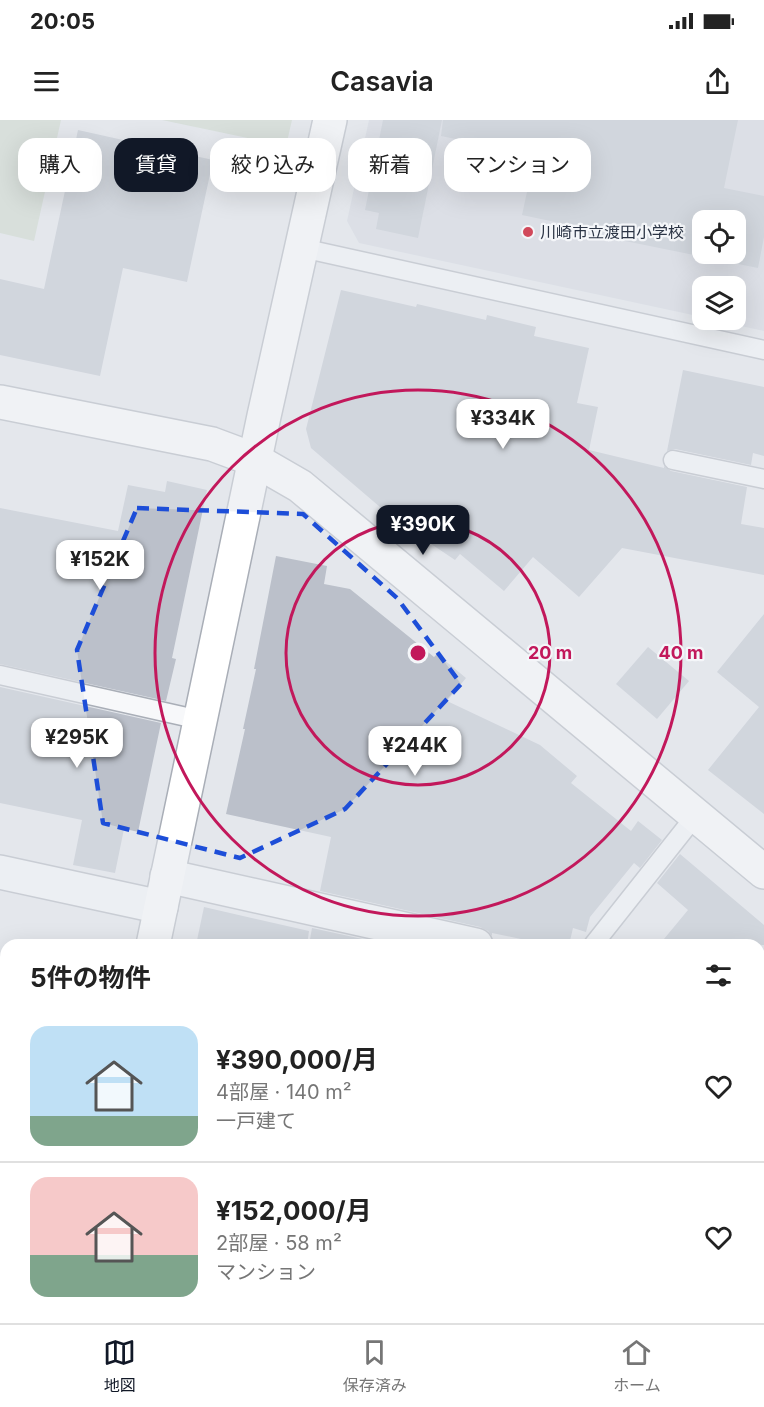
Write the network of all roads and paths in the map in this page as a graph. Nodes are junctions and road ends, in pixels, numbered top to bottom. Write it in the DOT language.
graph roads {
  1 [pos="330,120"];
  2 [pos="302,248"];
  3 [pos="764,350"];
  4 [pos="0,402"];
  5 [pos="255,460"];
  6 [pos="673,460"];
  7 [pos="764,479"];
  8 [pos="0,675"];
  9 [pos="200,720"];
  10 [pos="696,815"];
  11 [pos="0,872"];
  12 [pos="764,872"];
  13 [pos="167,876"];
  14 [pos="161,908"];
  15 [pos="154,939"];
  16 [pos="449,939"];
  17 [pos="597,939"];
  1 -- 2 [label="street"];
  2 -- 3 [label="lane"];
  2 -- 5 [label="street"];
  4 -- 5 [label="street"];
  5 -- 9 [label="street"];
  5 -- 10 [label="street"];
  6 -- 7 [label="lane"];
  8 -- 9 [label="lane"];
  9 -- 13 [label="street"];
  10 -- 12 [label="street"];
  10 -- 17 [label="lane"];
  11 -- 14 [label="street"];
  13 -- 14 [label="street"];
  13 -- 16 [label="street"];
  14 -- 15 [label="street"];
}
